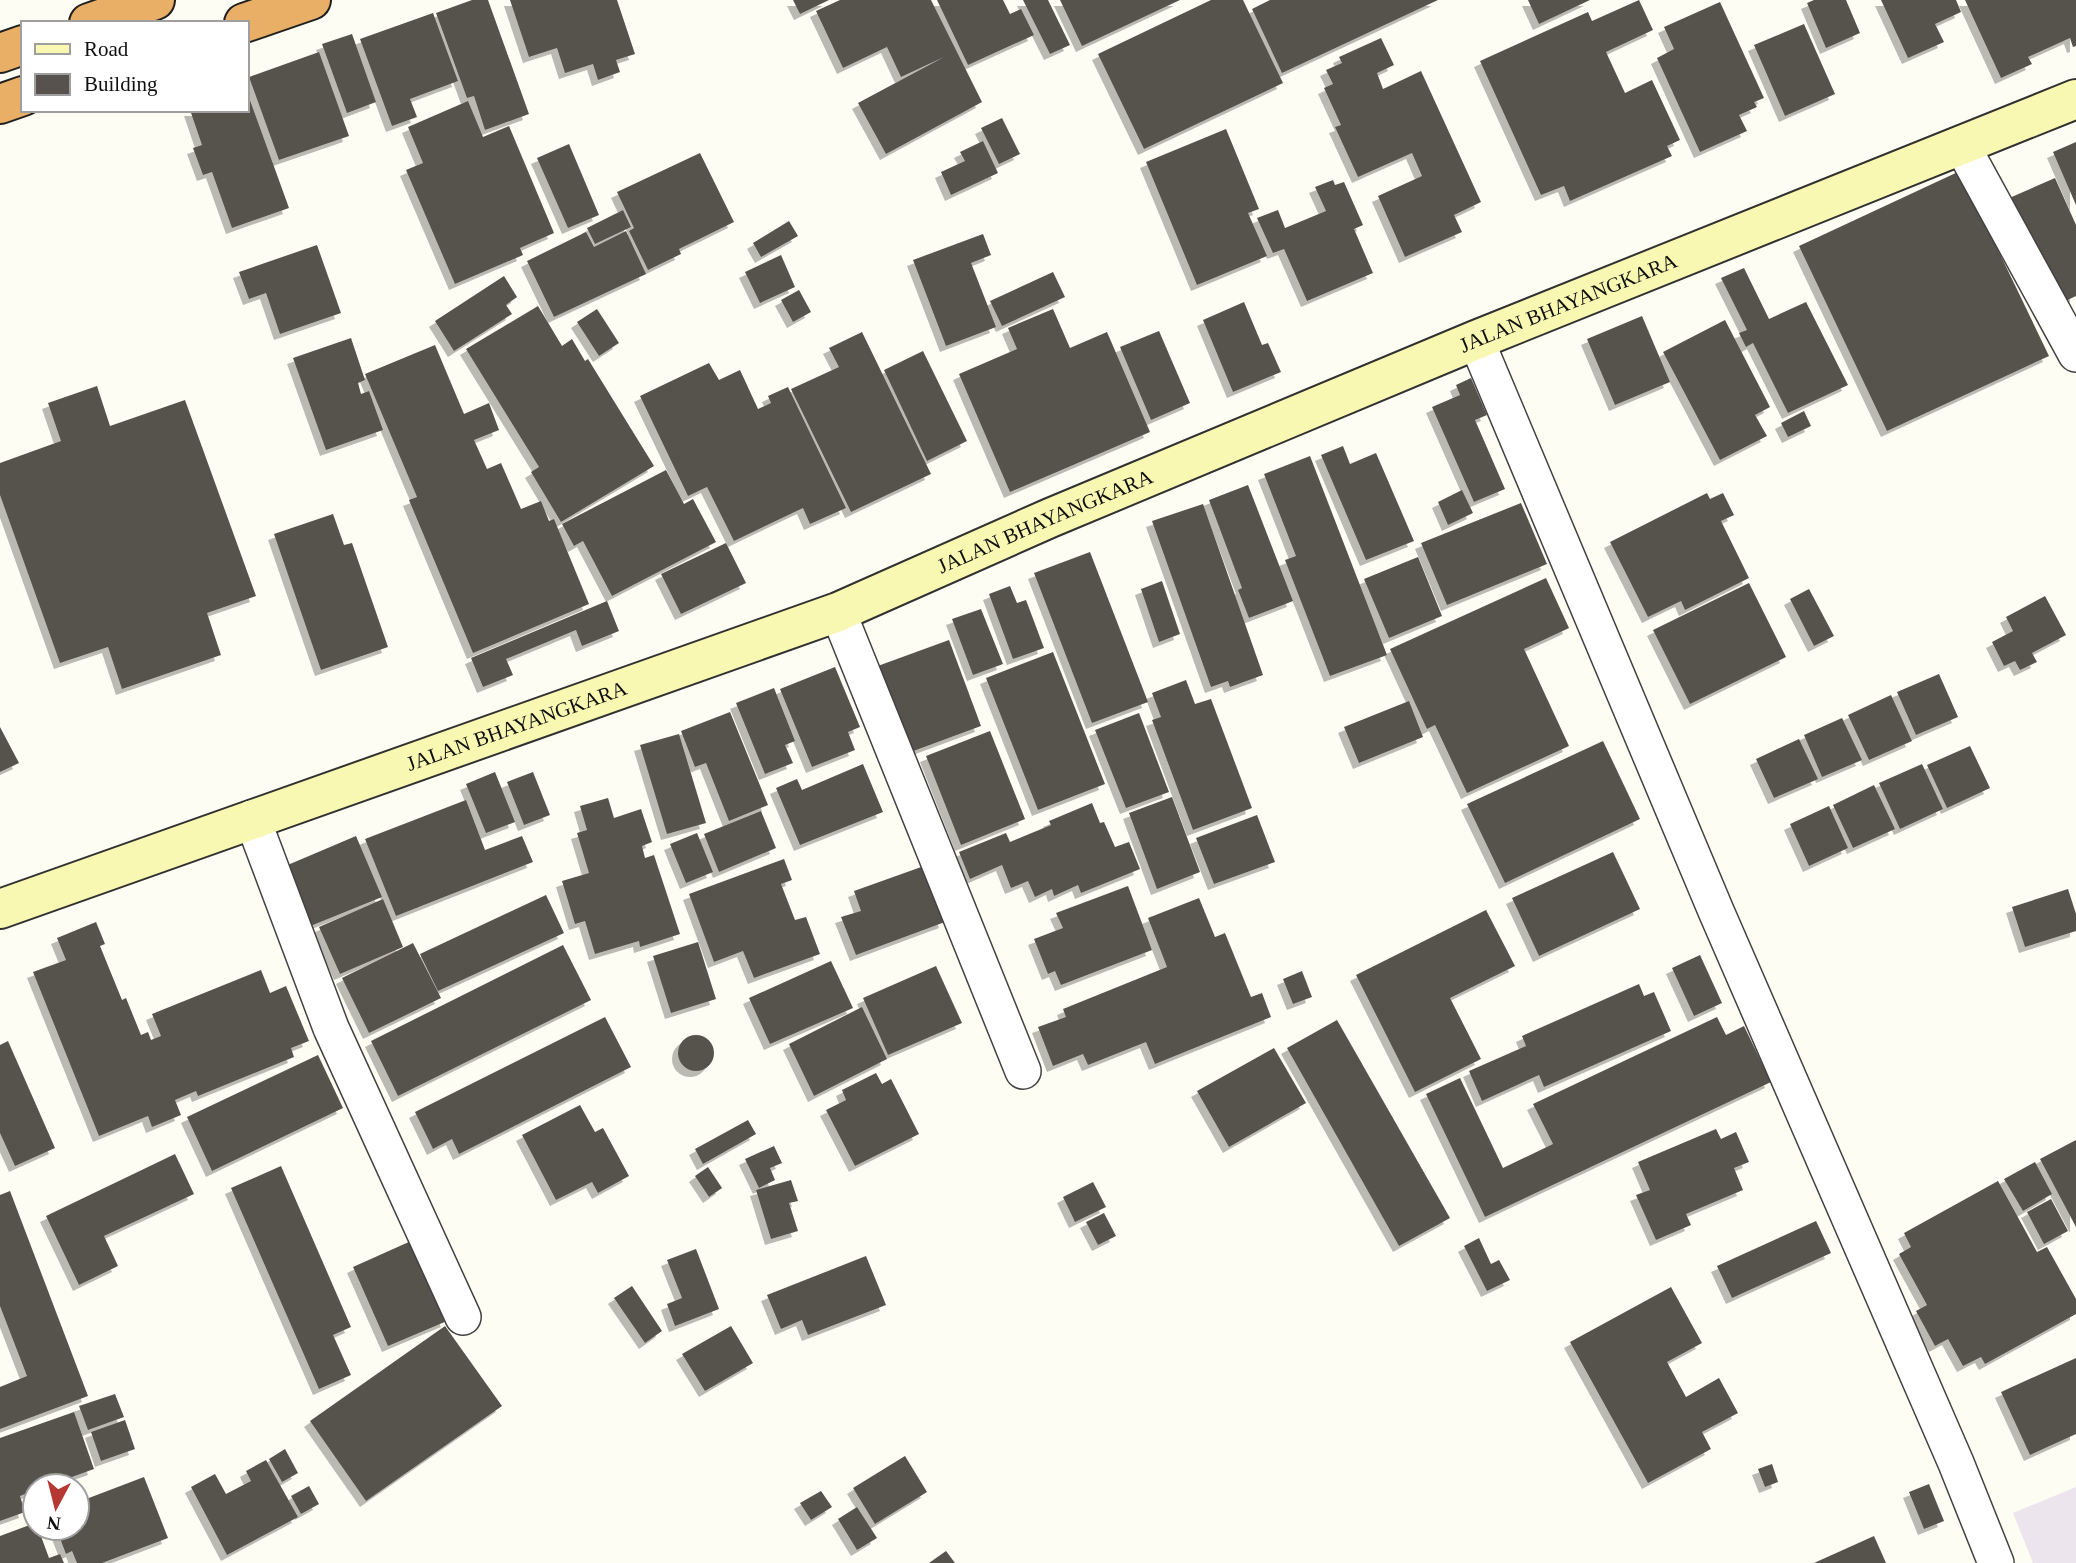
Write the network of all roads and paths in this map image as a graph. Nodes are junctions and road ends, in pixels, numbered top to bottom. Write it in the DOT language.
graph roads {
  1 [pos="155,0"];
  2 [pos="299,2"];
  3 [pos="95,21"];
  4 [pos="248,21"];
  5 [pos="21,46"];
  6 [pos="0,53"];
  7 [pos="21,97"];
  8 [pos="2076,99"];
  9 [pos="0,104"];
  10 [pos="1961,144"];
  11 [pos="1476,340"];
  12 [pos="2076,354"];
  13 [pos="838,612"];
  14 [pos="251,818"];
  15 [pos="0,909"];
  16 [pos="1023,1071"];
  17 [pos="463,1317"];
  18 [pos="1996,1563"];
  1 -- 3 [label="highway"];
  2 -- 4 [label="highway"];
  5 -- 6 [label="highway"];
  7 -- 9 [label="highway"];
  8 -- 10 [label="main road, JALAN BHAYANGKARA"];
  10 -- 11 [label="main road, JALAN BHAYANGKARA"];
  10 -- 12 [label="street"];
  11 -- 13 [label="main road, JALAN BHAYANGKARA"];
  11 -- 18 [label="street"];
  13 -- 14 [label="main road, JALAN BHAYANGKARA"];
  13 -- 16 [label="street"];
  14 -- 15 [label="main road, JALAN BHAYANGKARA"];
  14 -- 17 [label="street"];
}
